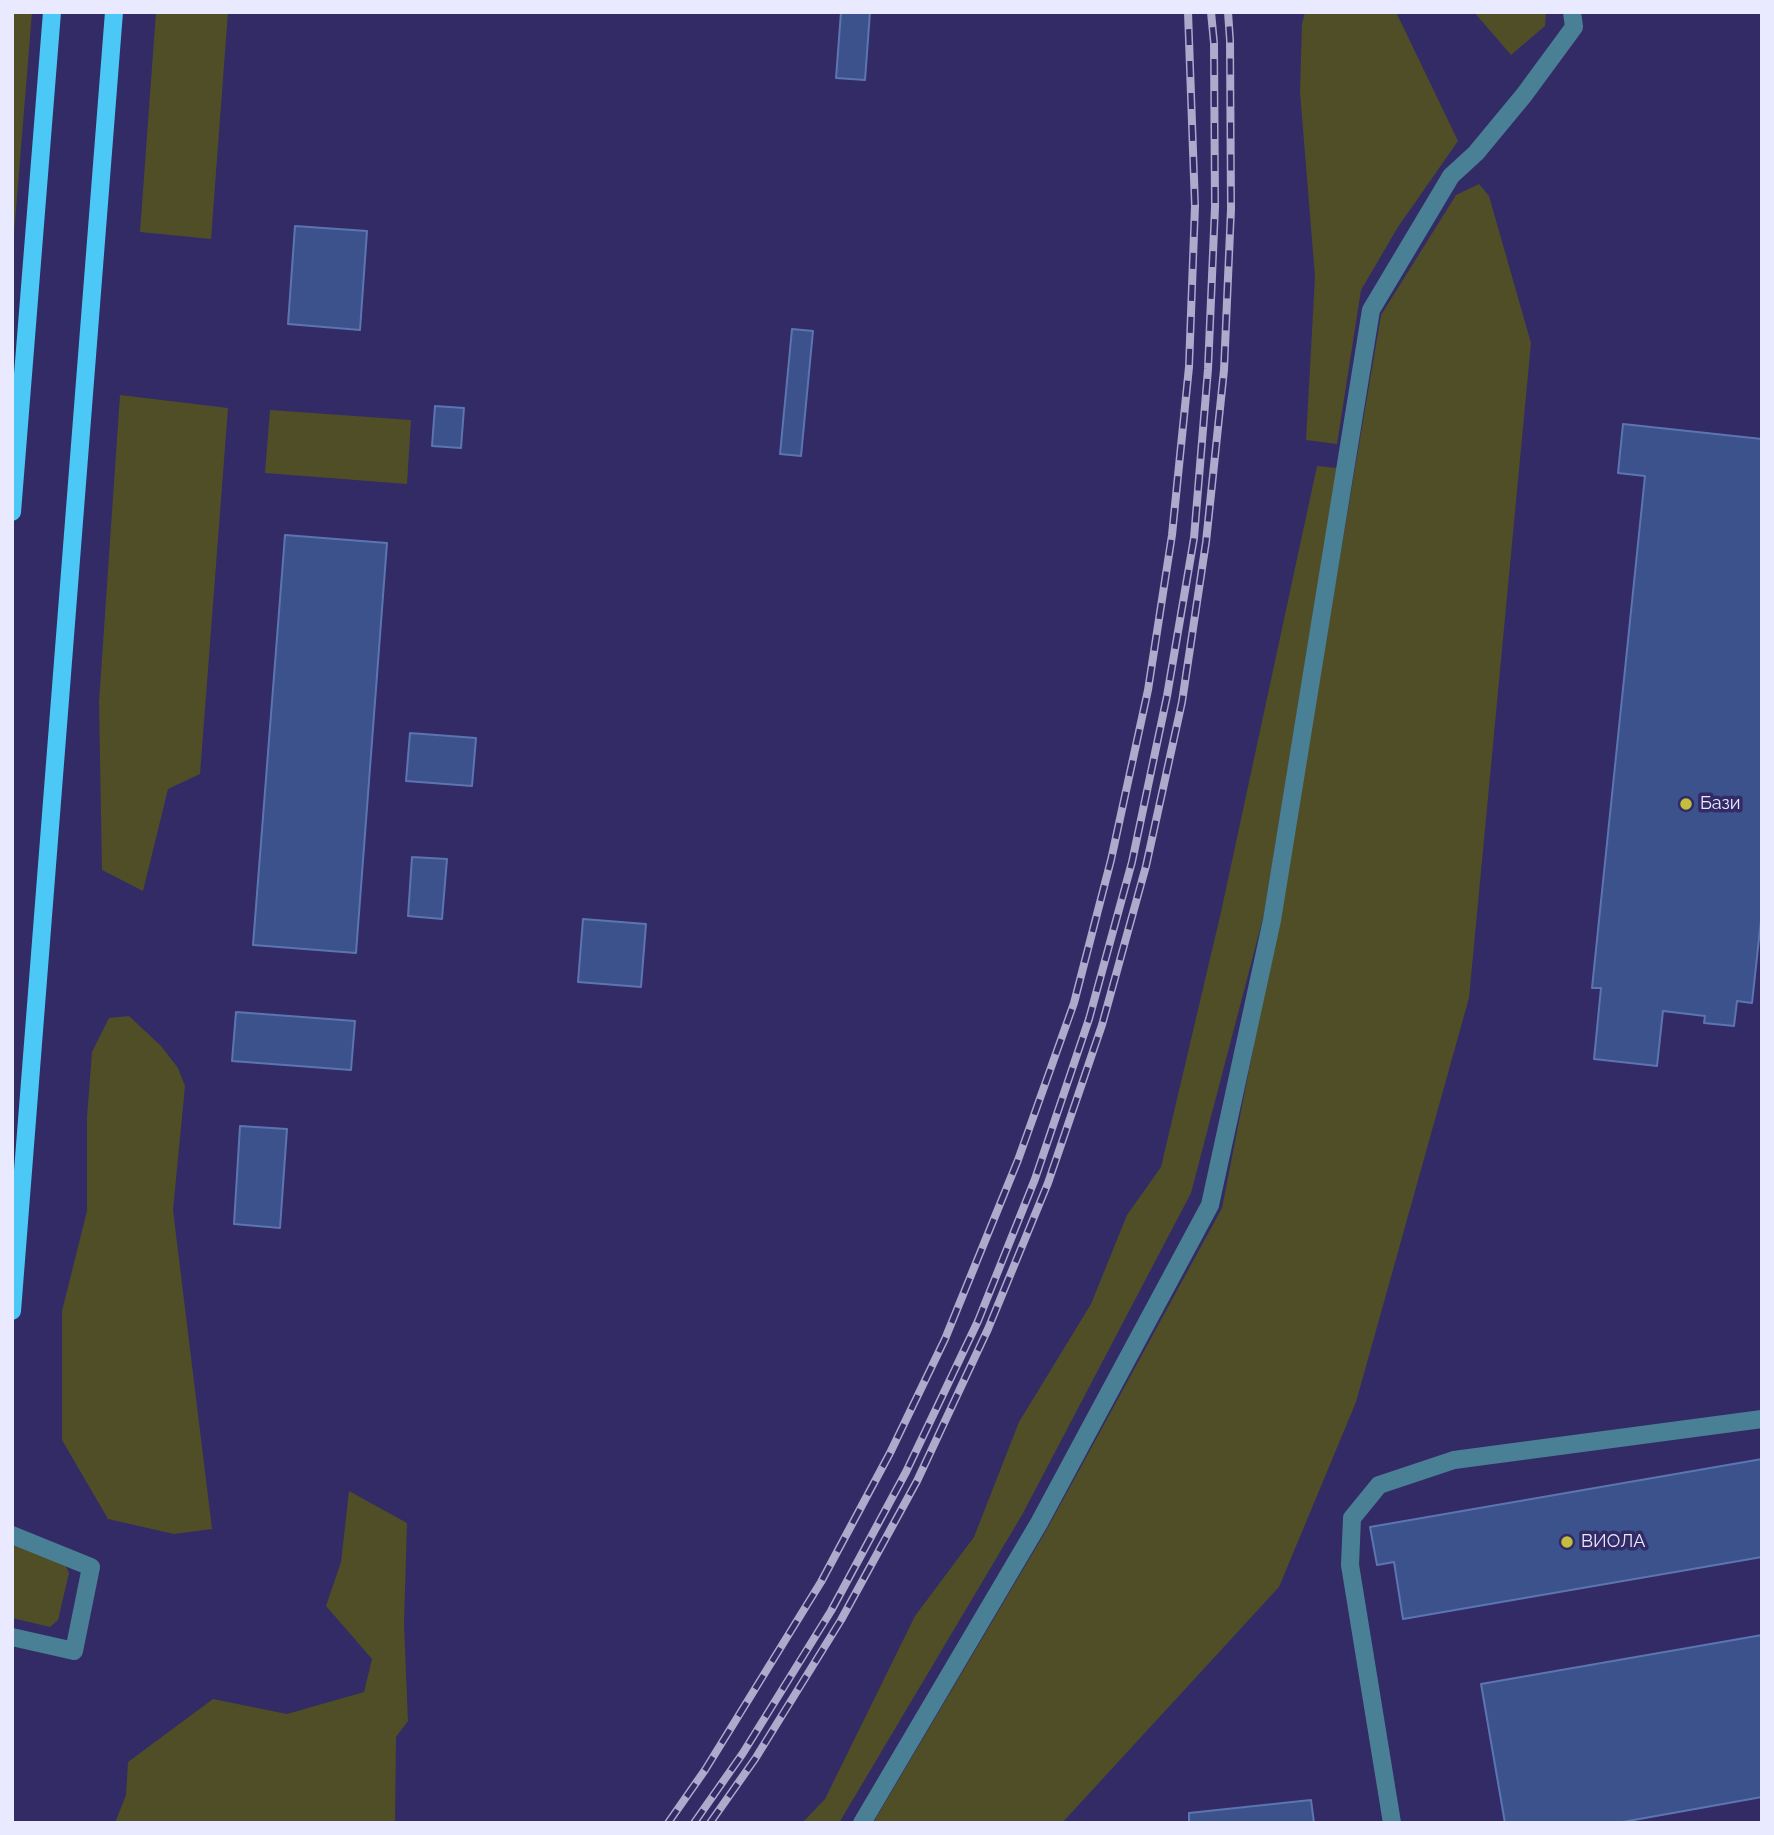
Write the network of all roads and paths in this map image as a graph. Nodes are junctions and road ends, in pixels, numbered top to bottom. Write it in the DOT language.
graph roads {
  1 [pos="52,12"];
  2 [pos="114,12"];
  3 [pos="1572,12"];
  4 [pos="12,512"];
  5 [pos="12,1311"];
  6 [pos="1762,1419"];
  7 [pos="12,1535"];
  8 [pos="12,1637"];
  9 [pos="862,1823"];
  10 [pos="1392,1823"];
  1 -- 4 [label="main road"];
  2 -- 5 [label="main road"];
  3 -- 9 [label="street"];
  6 -- 10 [label="street"];
  7 -- 8 [label="street"];
}
